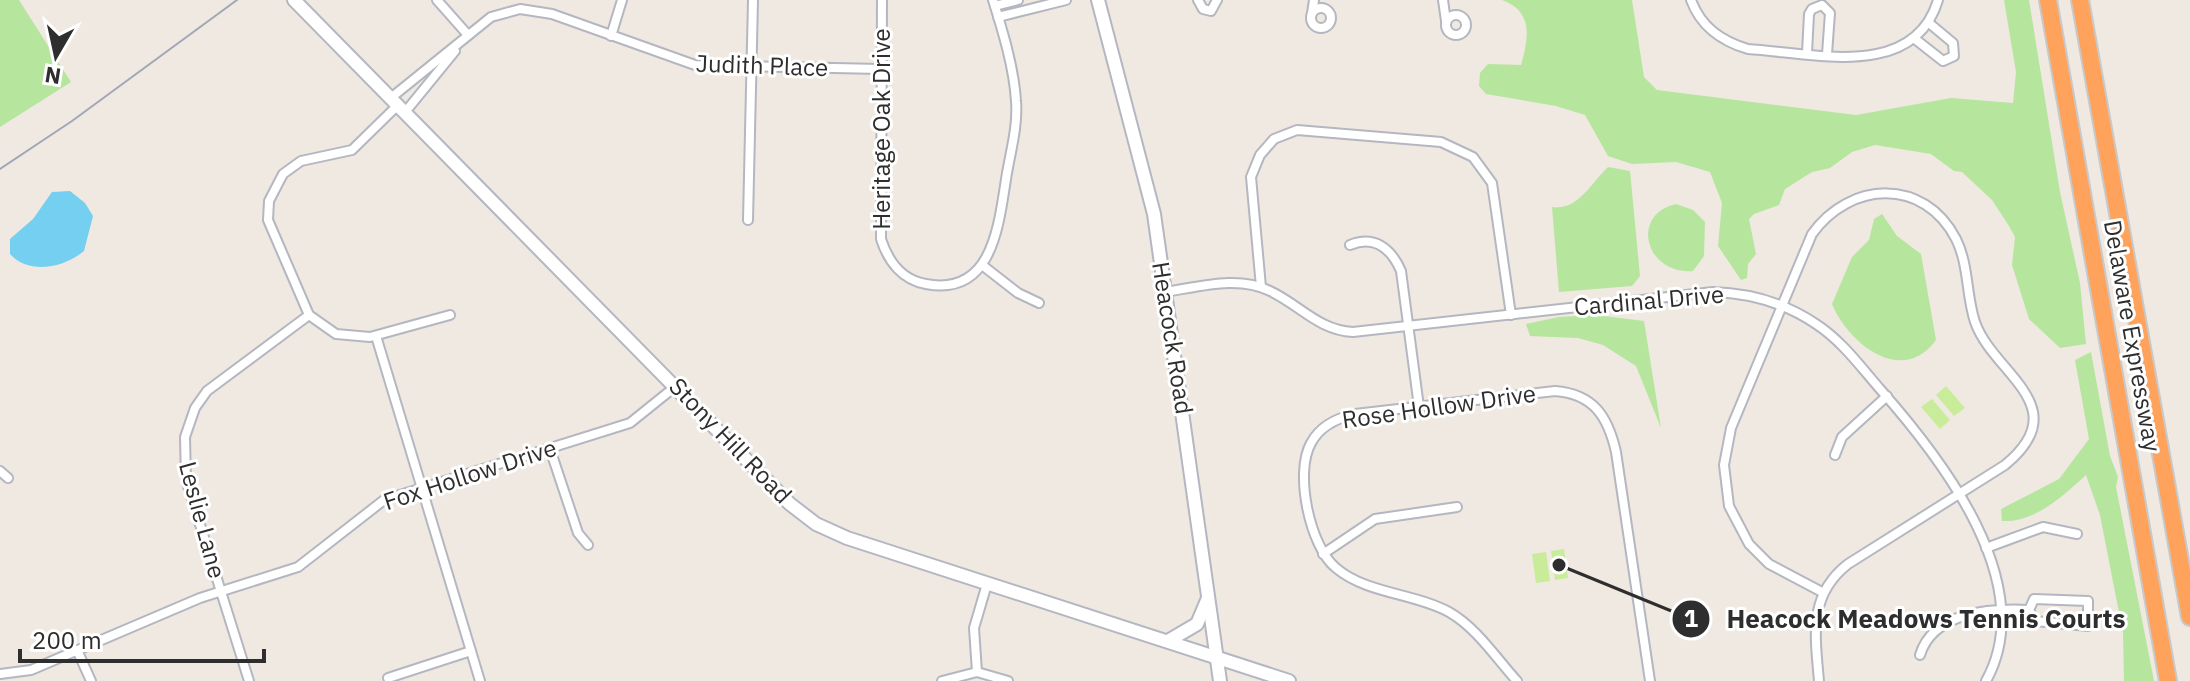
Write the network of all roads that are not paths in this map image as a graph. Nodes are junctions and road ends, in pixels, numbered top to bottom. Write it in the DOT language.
graph roads {
  1 [pos="294,0"];
  2 [pos="437,0"];
  3 [pos="622,0"];
  4 [pos="753,0"];
  5 [pos="882,0"];
  6 [pos="1018,0"];
  7 [pos="1066,0"];
  8 [pos="1098,0"];
  9 [pos="1198,0"];
  10 [pos="1217,0"];
  11 [pos="1314,0"];
  12 [pos="1443,0"];
  13 [pos="1691,0"];
  14 [pos="1938,0"];
  15 [pos="2048,0"];
  16 [pos="2080,0"];
  17 [pos="994,3"];
  18 [pos="1312,13"];
  19 [pos="998,17"];
  20 [pos="1446,21"];
  21 [pos="1929,23"];
  22 [pos="468,35"];
  23 [pos="611,36"];
  24 [pos="1915,39"];
  25 [pos="1807,53"];
  26 [pos="1827,54"];
  27 [pos="752,68"];
  28 [pos="881,69"];
  29 [pos="399,104"];
  30 [pos="748,220"];
  31 [pos="1350,245"];
  32 [pos="982,265"];
  33 [pos="1261,287"];
  34 [pos="1165,292"];
  35 [pos="1039,303"];
  36 [pos="1782,306"];
  37 [pos="309,315"];
  38 [pos="450,315"];
  39 [pos="1511,315"];
  40 [pos="1409,326"];
  41 [pos="376,336"];
  42 [pos="676,386"];
  43 [pos="1887,396"];
  44 [pos="1419,407"];
  45 [pos="550,449"];
  46 [pos="1835,455"];
  47 [pos="0,471"];
  48 [pos="8,478"];
  49 [pos="420,488"];
  50 [pos="1960,492"];
  51 [pos="1457,507"];
  52 [pos="2077,534"];
  53 [pos="588,545"];
  54 [pos="1986,548"];
  55 [pos="1323,554"];
  56 [pos="987,584"];
  57 [pos="221,591"];
  58 [pos="1822,592"];
  59 [pos="1209,595"];
  60 [pos="1999,608"];
  61 [pos="2029,610"];
  62 [pos="2190,617"];
  63 [pos="1168,641"];
  64 [pos="77,650"];
  65 [pos="471,651"];
  66 [pos="1920,655"];
  67 [pos="1217,657"];
  68 [pos="977,672"];
  69 [pos="0,674"];
  70 [pos="388,678"];
  71 [pos="91,681"];
  72 [pos="249,681"];
  73 [pos="480,681"];
  74 [pos="942,681"];
  75 [pos="1008,681"];
  76 [pos="1220,681"];
  77 [pos="1289,681"];
  78 [pos="1517,681"];
  79 [pos="1650,681"];
  80 [pos="1819,681"];
  81 [pos="1986,681"];
  82 [pos="2168,681"];
  1 -- 29 [label="street, Stony Hill Road"];
  2 -- 22 [label="street"];
  3 -- 23 [label="street"];
  4 -- 27 [label="street"];
  5 -- 28 [label="street, Heritage Oak Drive"];
  6 -- 17 [label="street"];
  7 -- 19 [label="street"];
  8 -- 34 [label="street, Heacock Road"];
  9 -- 10 [label="street"];
  11 -- 18 [label="street"];
  12 -- 20 [label="street"];
  13 -- 25 [label="street"];
  14 -- 21 [label="street"];
  15 -- 82 [label="highway, Delaware Expressway"];
  16 -- 62 [label="highway, Delaware Expressway"];
  17 -- 19 [label="street"];
  19 -- 32 [label="street"];
  21 -- 24 [label="street"];
  21 -- 24 [label="street"];
  22 -- 23 [label="street, Judith Place"];
  22 -- 29 [label="street, Judith Place"];
  22 -- 29 [label="street, Judith Place"];
  23 -- 27 [label="street, Judith Place"];
  24 -- 26 [label="street"];
  25 -- 26 [label="street"];
  25 -- 26 [label="street"];
  27 -- 28 [label="street, Judith Place"];
  27 -- 30 [label="street"];
  28 -- 32 [label="street, Heritage Oak Drive"];
  29 -- 37 [label="street"];
  29 -- 42 [label="street, Stony Hill Road"];
  31 -- 40 [label="street"];
  32 -- 35 [label="street"];
  33 -- 34 [label="street, Cardinal Drive"];
  33 -- 39 [label="street"];
  33 -- 40 [label="street, Cardinal Drive"];
  34 -- 59 [label="street, Heacock Road"];
  36 -- 39 [label="street, Cardinal Drive"];
  36 -- 43 [label="street, Cardinal Drive"];
  36 -- 50 [label="street"];
  36 -- 58 [label="street"];
  37 -- 41 [label="street"];
  37 -- 57 [label="street, Leslie Lane"];
  38 -- 41 [label="street"];
  39 -- 40 [label="street, Cardinal Drive"];
  40 -- 44 [label="street"];
  41 -- 49 [label="street"];
  42 -- 45 [label="street, Fox Hollow Drive"];
  42 -- 56 [label="street, Stony Hill Road"];
  43 -- 46 [label="street"];
  43 -- 50 [label="street, Cardinal Drive"];
  44 -- 55 [label="street, Rose Hollow Drive"];
  44 -- 79 [label="street, Rose Hollow Drive"];
  45 -- 49 [label="street, Fox Hollow Drive"];
  45 -- 53 [label="street"];
  47 -- 48 [label="street"];
  49 -- 57 [label="street, Fox Hollow Drive"];
  49 -- 65 [label="street"];
  50 -- 54 [label="street, Cardinal Drive"];
  50 -- 58 [label="street"];
  51 -- 55 [label="street"];
  52 -- 54 [label="street"];
  54 -- 60 [label="street, Cardinal Drive"];
  55 -- 78 [label="street"];
  56 -- 63 [label="street, Stony Hill Road"];
  56 -- 68 [label="street"];
  57 -- 64 [label="street, Fox Hollow Drive"];
  57 -- 72 [label="street, Leslie Lane"];
  58 -- 80 [label="street"];
  59 -- 63 [label="street"];
  59 -- 67 [label="street, Heacock Road"];
  60 -- 61 [label="street"];
  60 -- 66 [label="street"];
  60 -- 81 [label="street, Cardinal Drive"];
  61 -- 61 [label="street"];
  63 -- 67 [label="street, Stony Hill Road"];
  64 -- 69 [label="street, Fox Hollow Drive"];
  64 -- 71 [label="street"];
  65 -- 70 [label="street"];
  65 -- 73 [label="street"];
  67 -- 76 [label="street, Heacock Road"];
  67 -- 77 [label="street, Stony Hill Road"];
  68 -- 74 [label="street"];
  68 -- 75 [label="street"];
}
